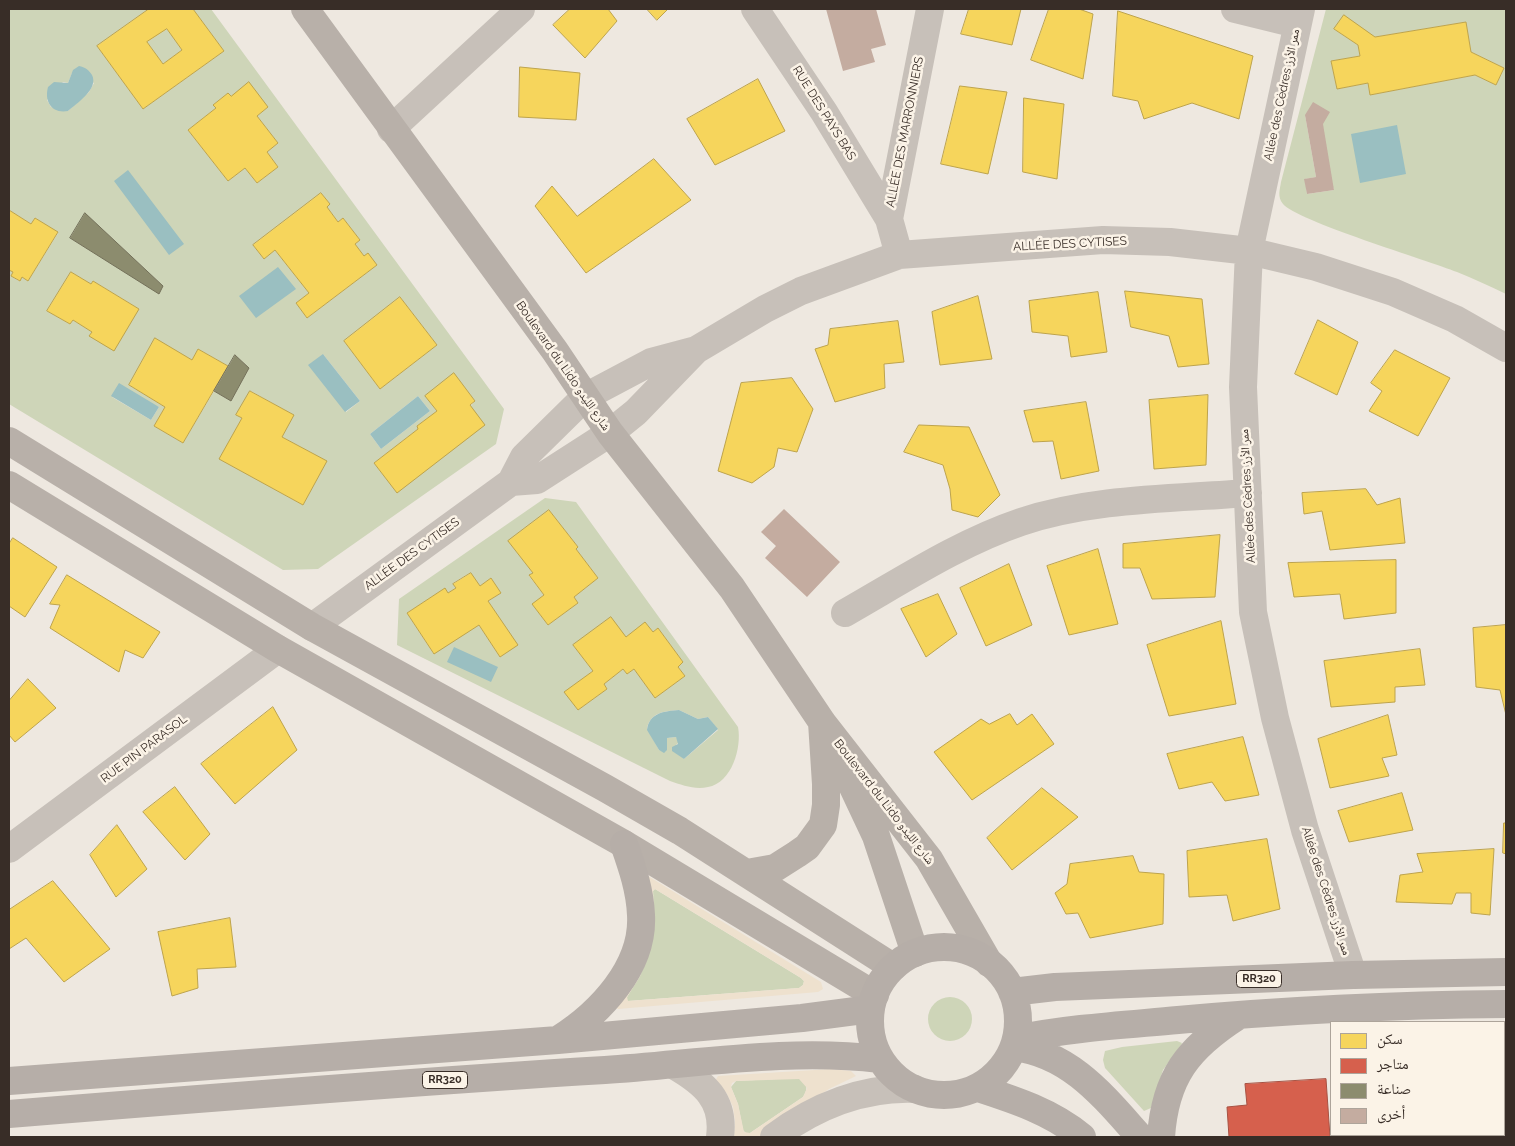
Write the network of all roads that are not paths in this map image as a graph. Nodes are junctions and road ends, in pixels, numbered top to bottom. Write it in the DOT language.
graph roads {
  1 [pos="305,9"];
  2 [pos="521,9"];
  3 [pos="755,9"];
  4 [pos="930,9"];
  5 [pos="1235,9"];
  6 [pos="1299,16"];
  7 [pos="391,129"];
  8 [pos="889,219"];
  9 [pos="1249,251"];
  10 [pos="900,255"];
  11 [pos="1506,348"];
  12 [pos="696,350"];
  13 [pos="585,397"];
  14 [pos="610,433"];
  15 [pos="9,441"];
  16 [pos="511,482"];
  17 [pos="9,485"];
  18 [pos="1248,493"];
  19 [pos="846,613"];
  20 [pos="312,627"];
  21 [pos="278,649"];
  22 [pos="822,722"];
  23 [pos="624,844"];
  24 [pos="9,849"];
  25 [pos="747,873"];
  26 [pos="915,953"];
  27 [pos="989,962"];
  28 [pos="893,968"];
  29 [pos="1506,972"];
  30 [pos="1354,975"];
  31 [pos="1012,992"];
  32 [pos="873,1002"];
  33 [pos="1506,1004"];
  34 [pos="1241,1014"];
  35 [pos="1332,1015"];
  36 [pos="558,1040"];
  37 [pos="1015,1043"];
  38 [pos="880,1059"];
  39 [pos="675,1066"];
  40 [pos="9,1081"];
  41 [pos="978,1088"];
  42 [pos="915,1089"];
  43 [pos="9,1114"];
  44 [pos="720,1137"];
  45 [pos="774,1137"];
  46 [pos="1082,1137"];
  47 [pos="1140,1137"];
  48 [pos="1160,1137"];
  1 -- 7 [label="main road, Boulevard du Lido شارع الليدو"];
  2 -- 7 [label="street"];
  3 -- 8 [label="street, RUE DES PAYS BAS"];
  4 -- 8 [label="street, ALLÉE DES MARRONNIERS"];
  5 -- 6 [label="street"];
  6 -- 9 [label="street, Allée des Cèdres ممر الأرز"];
  7 -- 13 [label="main road, Boulevard du Lido شارع الليدو"];
  8 -- 10 [label="street, ALLÉE DES MARRONNIERS"];
  9 -- 10 [label="street, ALLÉE DES CYTISES"];
  9 -- 11 [label="street, ALLÉE DES CYTISES"];
  9 -- 18 [label="street, Allée des Cèdres ممر الأرز"];
  10 -- 12 [label="street, ALLÉE DES CYTISES"];
  12 -- 13 [label="street, ALLÉE DES CYTISES"];
  12 -- 14 [label="street, ALLÉE DES CYTISES"];
  13 -- 14 [label="main road, Boulevard du Lido شارع الليدو"];
  13 -- 16 [label="street, ALLÉE DES CYTISES"];
  14 -- 16 [label="street, ALLÉE DES CYTISES"];
  14 -- 22 [label="main road, Boulevard du Lido شارع الليدو"];
  15 -- 20 [label="main road"];
  16 -- 20 [label="street, ALLÉE DES CYTISES"];
  17 -- 21 [label="main road"];
  18 -- 19 [label="street"];
  18 -- 30 [label="street, Allée des Cèdres ممر الأرز"];
  20 -- 25 [label="main road"];
  21 -- 23 [label="main road"];
  21 -- 24 [label="street, RUE PIN PARASOL"];
  22 -- 25 [label="main road"];
  22 -- 26 [label="main road, Boulevard du Lido شارع الليدو"];
  22 -- 27 [label="main road, Boulevard du Lido شارع الليدو"];
  23 -- 32 [label="main road"];
  23 -- 36 [label="main road"];
  25 -- 28 [label="main road"];
  26 -- 27 [label="main road"];
  26 -- 28 [label="main road"];
  27 -- 31 [label="main road"];
  28 -- 32 [label="main road"];
  29 -- 30 [label="main road, RR320"];
  30 -- 31 [label="main road, RR320"];
  31 -- 37 [label="main road"];
  32 -- 36 [label="main road"];
  32 -- 38 [label="main road"];
  33 -- 35 [label="main road"];
  34 -- 35 [label="main road"];
  34 -- 37 [label="main road"];
  34 -- 48 [label="main road"];
  36 -- 40 [label="main road"];
  37 -- 41 [label="main road"];
  37 -- 47 [label="main road"];
  38 -- 39 [label="main road, RR320"];
  38 -- 42 [label="main road"];
  39 -- 43 [label="main road, RR320"];
  39 -- 44 [label="street"];
  41 -- 42 [label="main road"];
  41 -- 46 [label="main road"];
  42 -- 45 [label="street"];
}
